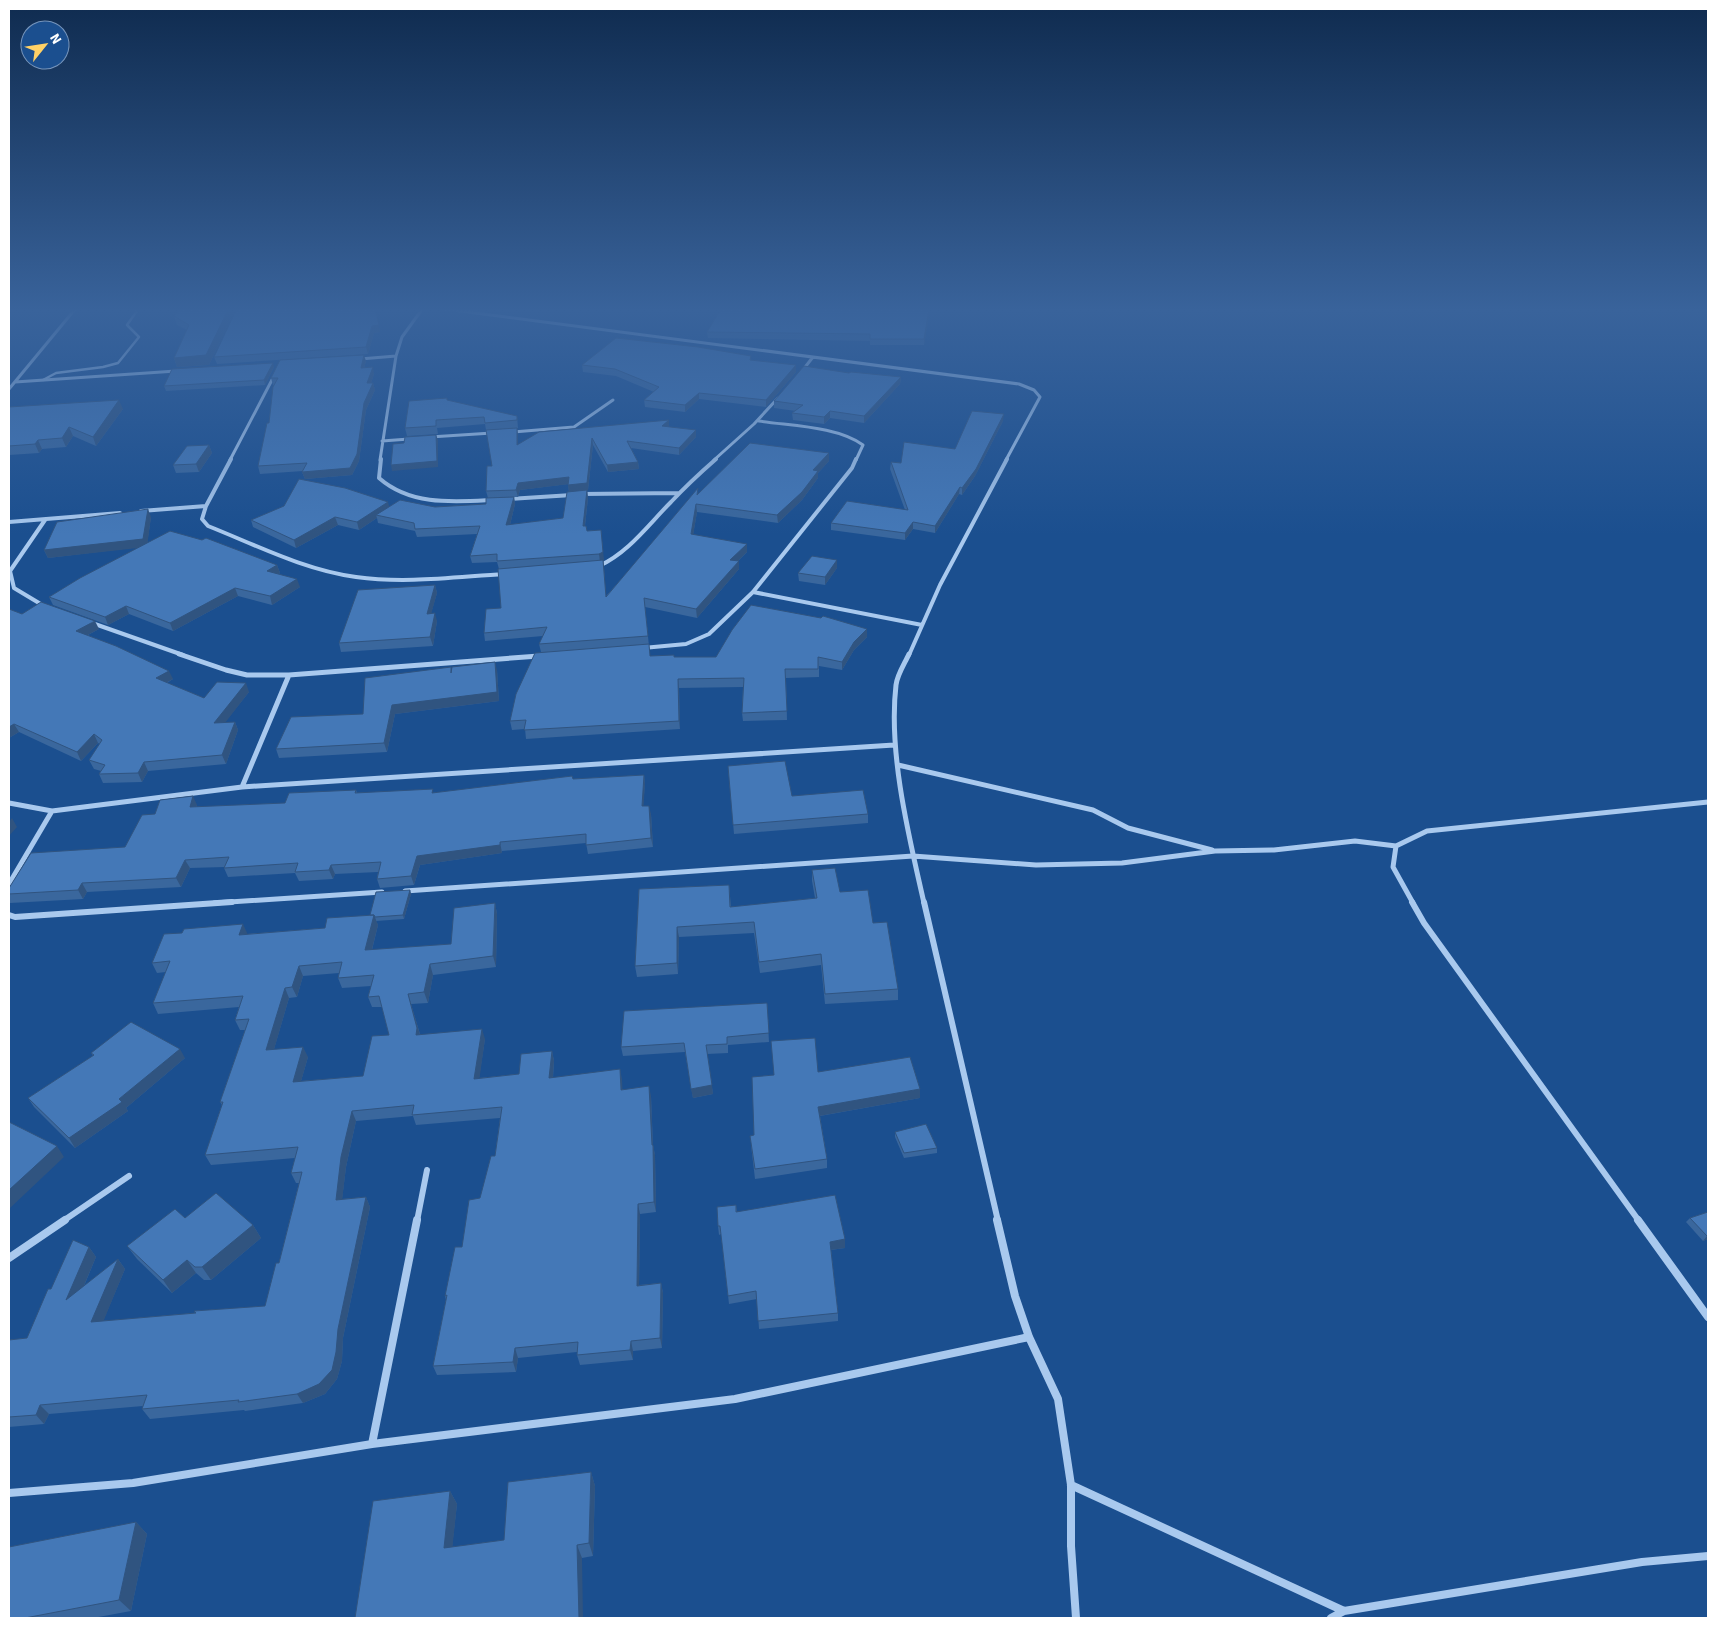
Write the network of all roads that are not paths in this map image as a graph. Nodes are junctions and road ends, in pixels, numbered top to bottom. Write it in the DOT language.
graph roads {
  1 [pos="269,384"];
  2 [pos="391,384"];
  3 [pos="1017,384"];
  4 [pos="783,393"];
  5 [pos="613,400"];
  6 [pos="759,421"];
  7 [pos="507,432"];
  8 [pos="497,433"];
  9 [pos="420,438"];
  10 [pos="411,439"];
  11 [pos="382,441"];
  12 [pos="679,493"];
  13 [pos="494,500"];
  14 [pos="504,500"];
  15 [pos="206,506"];
  16 [pos="140,512"];
  17 [pos="121,513"];
  18 [pos="45,520"];
  19 [pos="9,522"];
  20 [pos="593,567"];
  21 [pos="510,573"];
  22 [pos="753,592"];
  23 [pos="48,607"];
  24 [pos="85,621"];
  25 [pos="922,624"];
  26 [pos="638,648"];
  27 [pos="548,656"];
  28 [pos="289,675"];
  29 [pos="894,745"];
  30 [pos="898,765"];
  31 [pos="242,787"];
  32 [pos="9,802"];
  33 [pos="1708,802"];
  34 [pos="52,811"];
  35 [pos="1396,846"];
  36 [pos="1215,851"];
  37 [pos="913,856"];
  38 [pos="9,884"];
  39 [pos="400,891"];
  40 [pos="390,892"];
  41 [pos="9,915"];
  42 [pos="427,1170"];
  43 [pos="129,1176"];
  44 [pos="9,1258"];
  45 [pos="1708,1317"];
  46 [pos="1029,1337"];
  47 [pos="372,1444"];
  48 [pos="1071,1484"];
  49 [pos="9,1493"];
  50 [pos="1708,1556"];
  51 [pos="1344,1611"];
  52 [pos="1076,1618"];
  53 [pos="1331,1618"];
  1 -- 15 [label="street"];
  2 -- 11 [label="street"];
  3 -- 25 [label="street"];
  4 -- 6 [label="street"];
  5 -- 7 [label="street"];
  6 -- 12 [label="street"];
  6 -- 22 [label="street"];
  8 -- 9 [label="street"];
  10 -- 11 [label="street"];
  11 -- 13 [label="street"];
  12 -- 14 [label="street"];
  12 -- 20 [label="street"];
  15 -- 16 [label="street"];
  15 -- 21 [label="street"];
  17 -- 18 [label="street"];
  18 -- 19 [label="street"];
  18 -- 23 [label="street"];
  22 -- 25 [label="street"];
  22 -- 26 [label="street"];
  24 -- 28 [label="street"];
  25 -- 29 [label="street"];
  27 -- 28 [label="street"];
  28 -- 31 [label="street"];
  29 -- 30 [label="street"];
  29 -- 31 [label="street"];
  30 -- 36 [label="street"];
  30 -- 37 [label="street"];
  31 -- 34 [label="street"];
  32 -- 34 [label="street"];
  33 -- 35 [label="street"];
  34 -- 38 [label="street"];
  35 -- 36 [label="street"];
  35 -- 45 [label="street"];
  36 -- 37 [label="street"];
  37 -- 39 [label="street"];
  37 -- 46 [label="street"];
  40 -- 41 [label="street"];
  42 -- 47 [label="street"];
  43 -- 44 [label="street"];
  46 -- 47 [label="street"];
  46 -- 48 [label="street"];
  47 -- 49 [label="street"];
  48 -- 51 [label="street"];
  48 -- 52 [label="street"];
  50 -- 51 [label="street"];
  51 -- 53 [label="street"];
}
